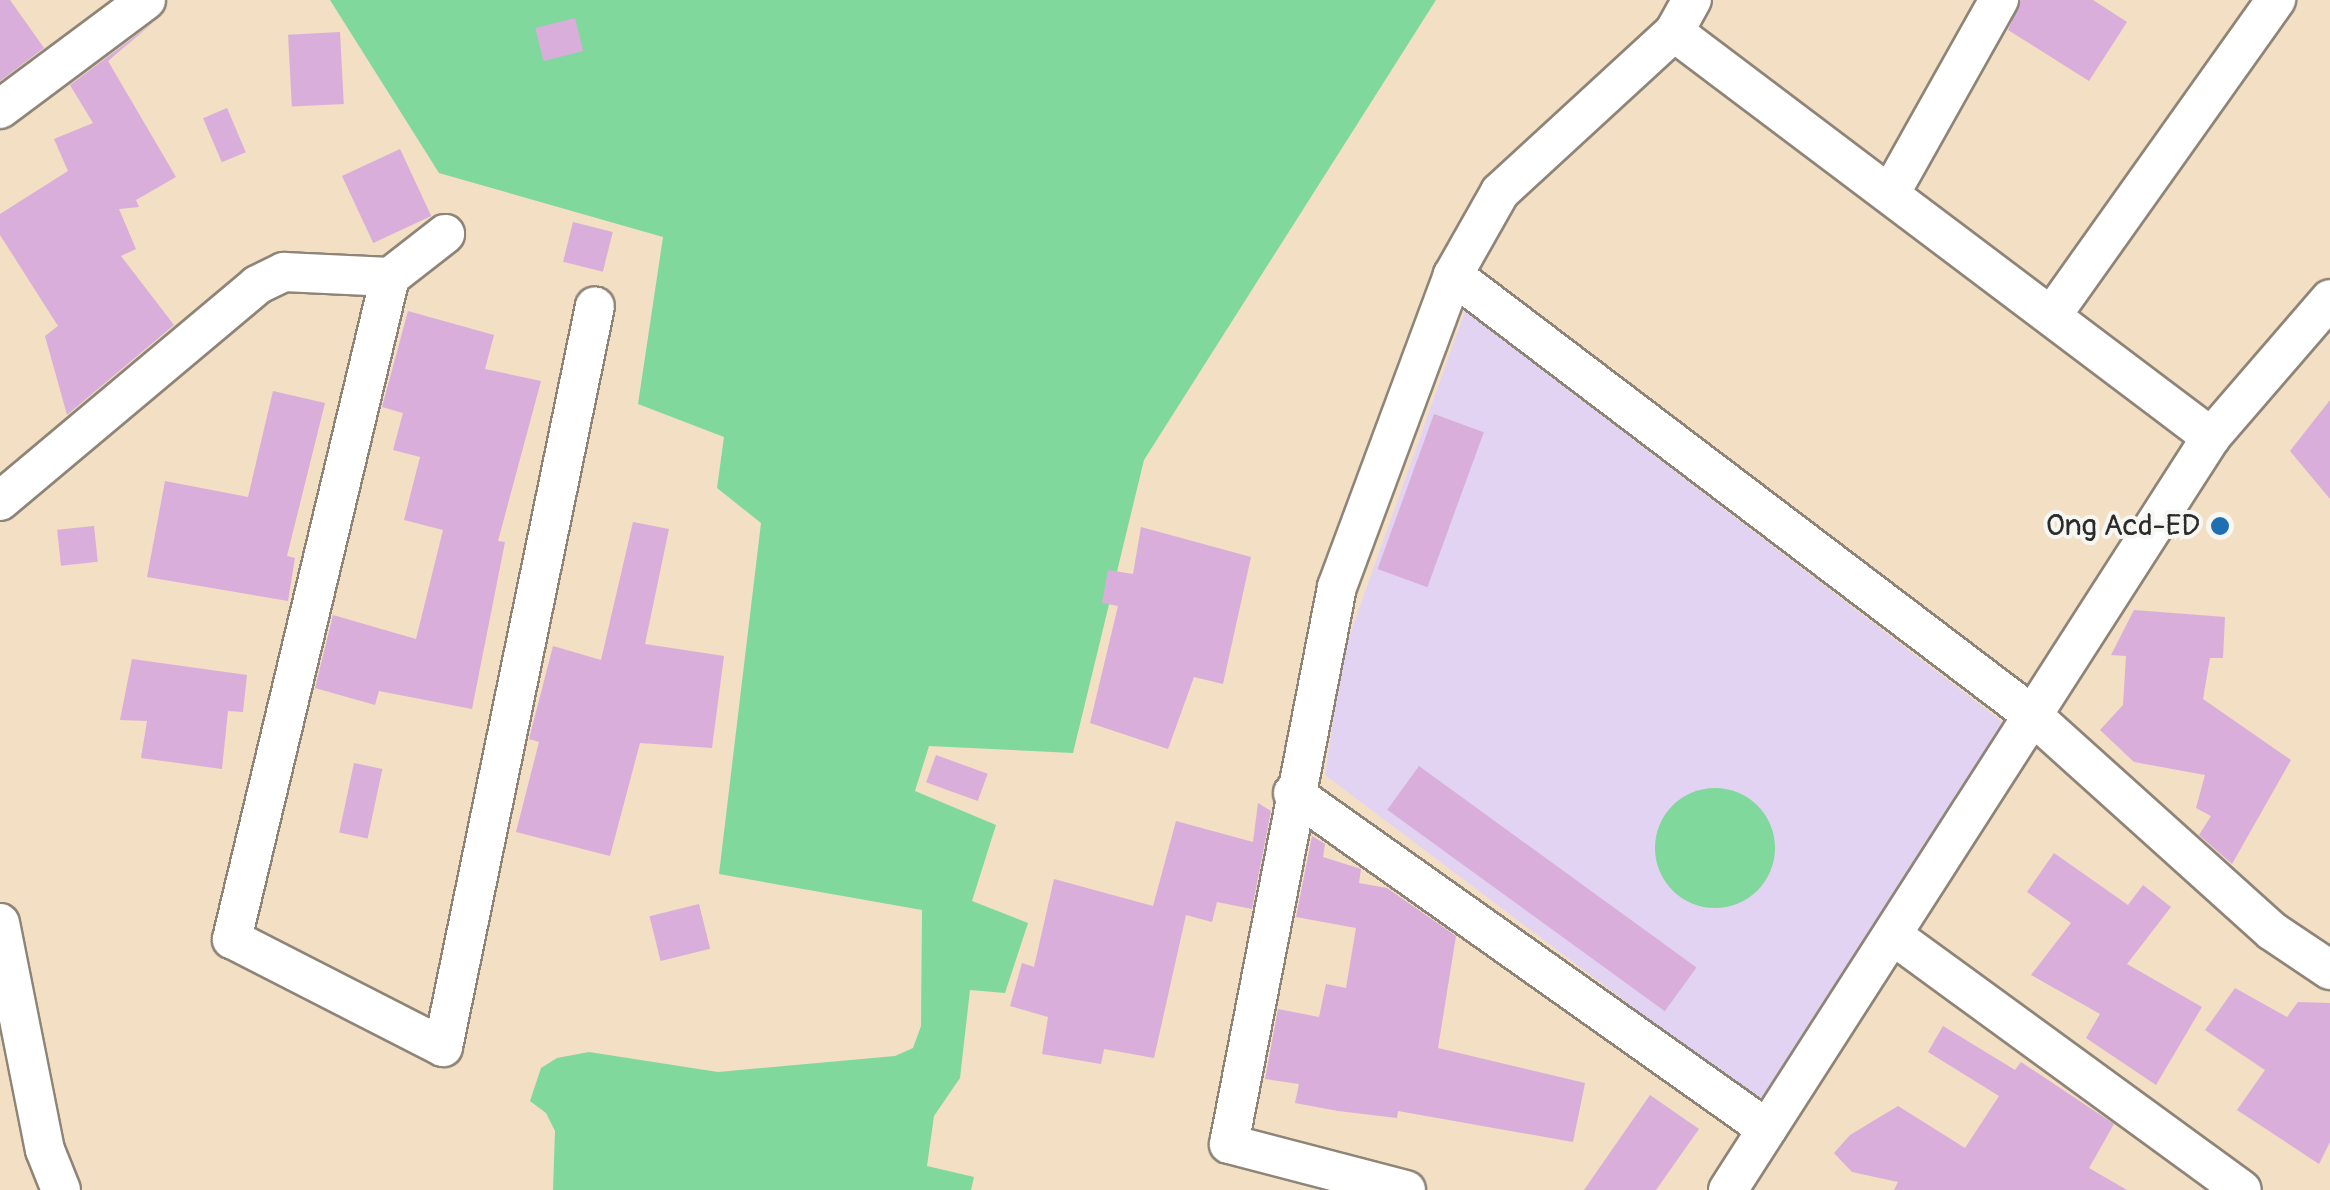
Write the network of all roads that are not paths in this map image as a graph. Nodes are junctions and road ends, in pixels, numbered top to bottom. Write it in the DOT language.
graph roads {
  1 [pos="146,0"];
  2 [pos="1999,0"];
  3 [pos="2276,0"];
  4 [pos="1683,16"];
  5 [pos="0,109"];
  6 [pos="1890,194"];
  7 [pos="445,234"];
  8 [pos="1453,274"];
  9 [pos="390,276"];
  10 [pos="2330,299"];
  11 [pos="595,306"];
  12 [pos="2052,314"];
  13 [pos="2211,437"];
  14 [pos="0,501"];
  15 [pos="2031,714"];
  16 [pos="1294,793"];
  17 [pos="0,922"];
  18 [pos="1894,937"];
  19 [pos="2330,970"];
  20 [pos="1767,1129"];
  21 [pos="61,1190"];
  22 [pos="1406,1190"];
  23 [pos="1728,1190"];
  24 [pos="2242,1190"];
  1 -- 5 [label="street"];
  2 -- 6 [label="street"];
  3 -- 12 [label="street"];
  4 -- 6 [label="street"];
  4 -- 8 [label="street"];
  6 -- 12 [label="street"];
  7 -- 9 [label="street"];
  8 -- 15 [label="street"];
  8 -- 16 [label="street"];
  9 -- 11 [label="street"];
  9 -- 14 [label="street"];
  10 -- 13 [label="street"];
  12 -- 13 [label="street"];
  13 -- 15 [label="street"];
  15 -- 18 [label="street"];
  15 -- 19 [label="street"];
  16 -- 20 [label="street"];
  16 -- 22 [label="street"];
  17 -- 21 [label="street"];
  18 -- 20 [label="street"];
  18 -- 24 [label="street"];
  20 -- 23 [label="street"];
}
